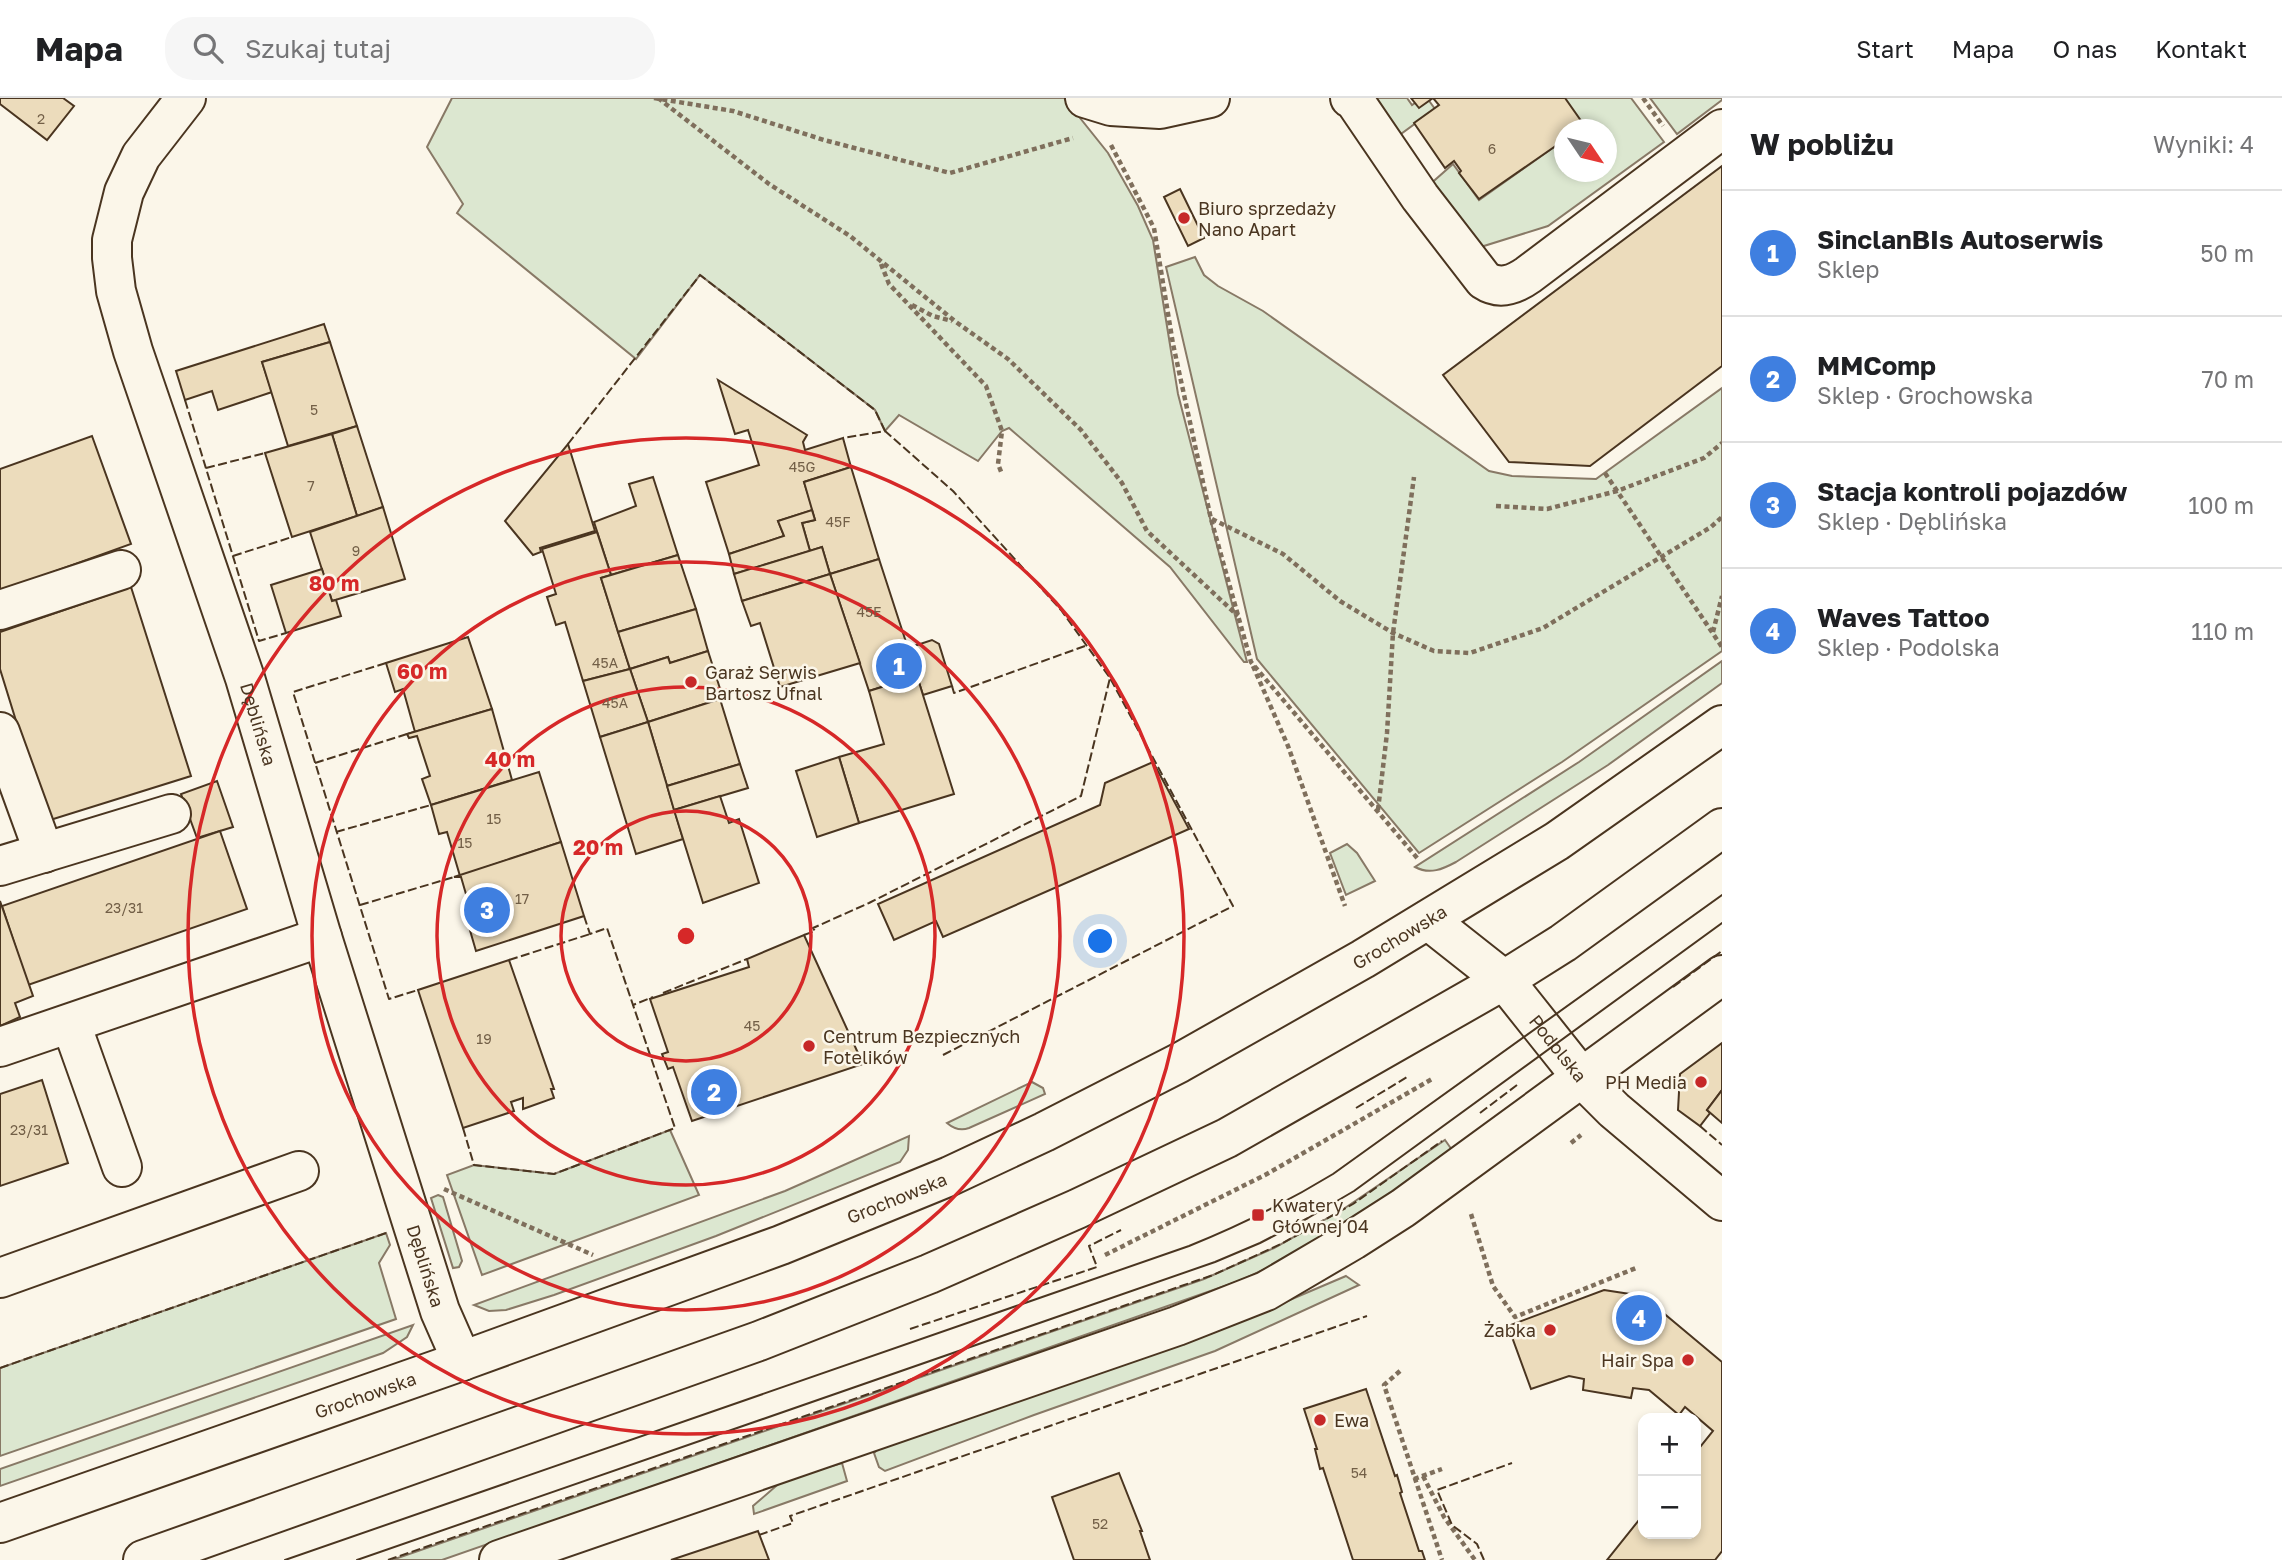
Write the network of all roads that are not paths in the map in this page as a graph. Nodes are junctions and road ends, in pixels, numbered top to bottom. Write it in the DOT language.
graph roads {
  1 [pos="186,98"];
  2 [pos="1085,98"];
  3 [pos="1210,98"];
  4 [pos="1350,98"];
  5 [pos="1722,129"];
  6 [pos="121,570"];
  7 [pos="0,610"];
  8 [pos="1722,725"];
  9 [pos="0,732"];
  10 [pos="170,814"];
  11 [pos="1722,828"];
  12 [pos="44,853"];
  13 [pos="0,866"];
  14 [pos="1428,920"];
  15 [pos="322,937"];
  16 [pos="1722,975"];
  17 [pos="1504,980"];
  18 [pos="71,1024"];
  19 [pos="0,1047"];
  20 [pos="1582,1078"];
  21 [pos="122,1167"];
  22 [pos="299,1171"];
  23 [pos="1722,1201"];
  24 [pos="0,1278"];
  25 [pos="462,1361"];
  26 [pos="0,1523"];
  27 [pos="143,1560"];
  28 [pos="499,1560"];
  1 -- 15 [label="street, Dęblińska"];
  2 -- 3 [label="street"];
  4 -- 5 [label="street"];
  6 -- 7 [label="street"];
  8 -- 14 [label="street, Grochowska"];
  9 -- 12 [label="street"];
  10 -- 12 [label="street"];
  11 -- 17 [label="street"];
  12 -- 13 [label="street"];
  14 -- 17 [label="street, Podolska"];
  14 -- 25 [label="street, Grochowska"];
  15 -- 18 [label="street"];
  15 -- 25 [label="street, Dęblińska"];
  16 -- 20 [label="street"];
  17 -- 20 [label="street, Podolska"];
  17 -- 27 [label="street"];
  18 -- 19 [label="street"];
  18 -- 21 [label="street"];
  20 -- 23 [label="street, Podolska"];
  20 -- 28 [label="street"];
  22 -- 24 [label="street"];
  25 -- 26 [label="street, Grochowska"];
}
